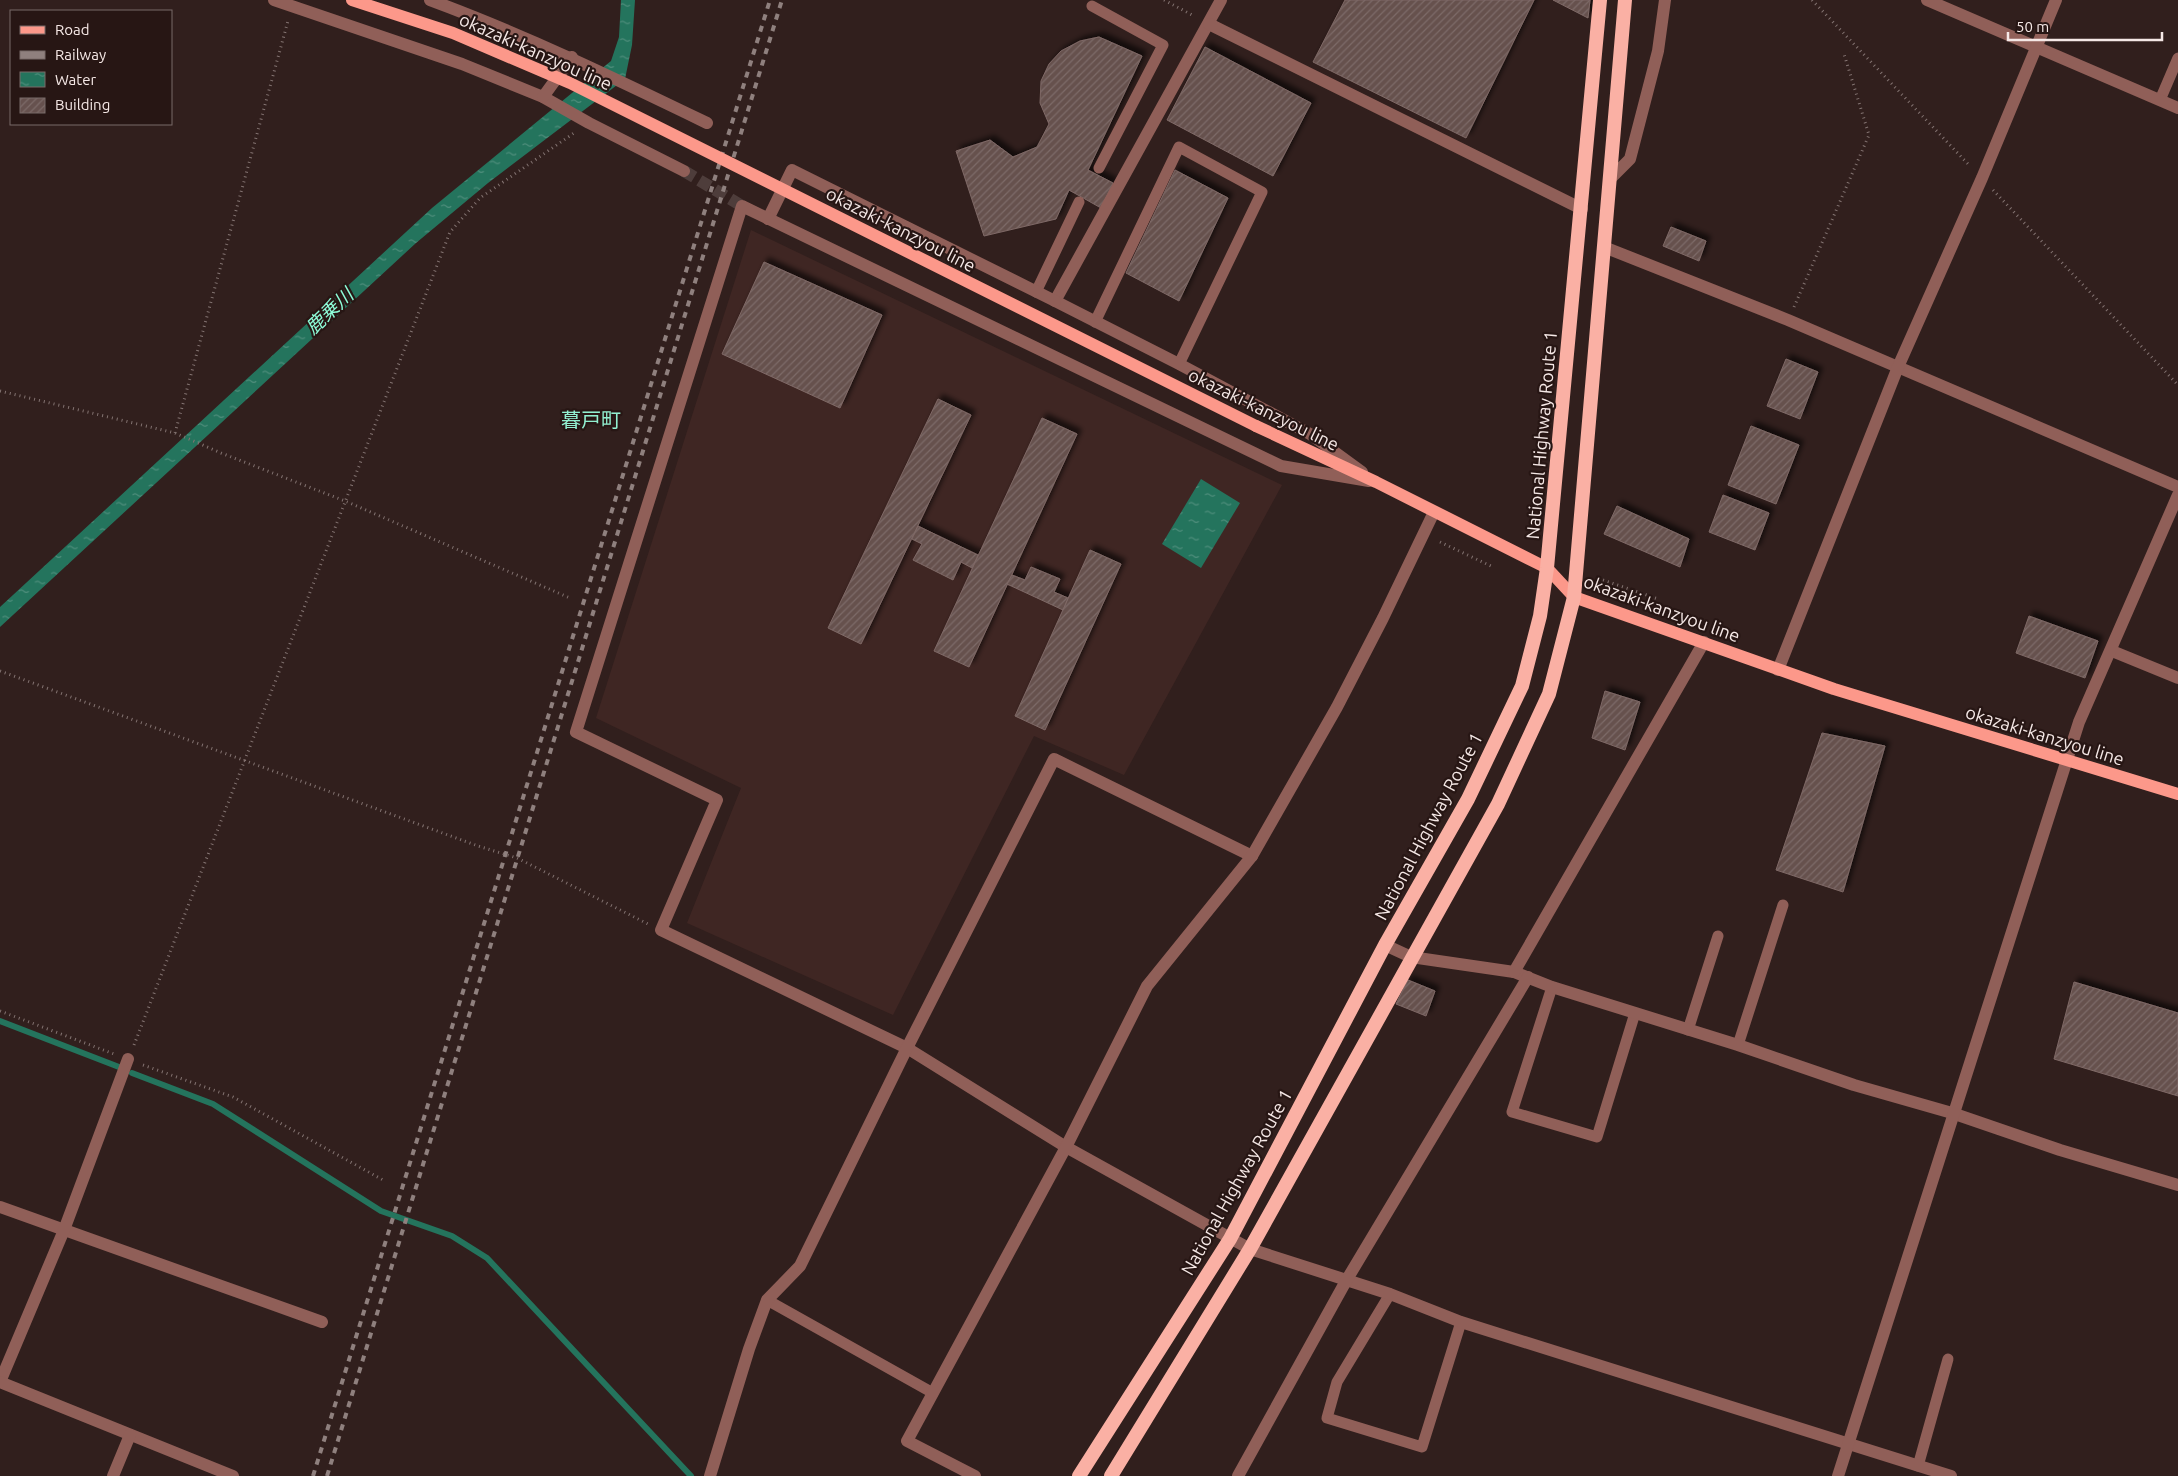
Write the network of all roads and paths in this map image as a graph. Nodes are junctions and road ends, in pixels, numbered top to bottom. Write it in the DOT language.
graph roads {
  1 [pos="274,0"];
  2 [pos="352,0"];
  3 [pos="430,0"];
  4 [pos="1164,0"];
  5 [pos="1221,0"];
  6 [pos="1600,0"];
  7 [pos="1625,0"];
  8 [pos="1665,0"];
  9 [pos="1812,0"];
  10 [pos="1927,0"];
  11 [pos="2056,0"];
  12 [pos="293,5"];
  13 [pos="1092,6"];
  14 [pos="1209,24"];
  15 [pos="2036,46"];
  16 [pos="1844,54"];
  17 [pos="572,57"];
  18 [pos="2178,58"];
  19 [pos="543,97"];
  20 [pos="2160,100"];
  21 [pos="2178,108"];
  22 [pos="707,122"];
  23 [pos="589,123"];
  24 [pos="1098,168"];
  25 [pos="684,171"];
  26 [pos="1611,178"];
  27 [pos="1982,178"];
  28 [pos="1079,202"];
  29 [pos="1582,209"];
  30 [pos="768,218"];
  31 [pos="1604,247"];
  32 [pos="1036,292"];
  33 [pos="1055,301"];
  34 [pos="1788,320"];
  35 [pos="1095,322"];
  36 [pos="1179,364"];
  37 [pos="1898,366"];
  38 [pos="2178,385"];
  39 [pos="0,391"];
  40 [pos="175,433"];
  41 [pos="1376,482"];
  42 [pos="2178,487"];
  43 [pos="2178,495"];
  44 [pos="344,501"];
  45 [pos="1434,512"];
  46 [pos="1440,542"];
  47 [pos="1493,567"];
  48 [pos="1547,568"];
  49 [pos="1603,580"];
  50 [pos="1574,597"];
  51 [pos="570,598"];
  52 [pos="1658,599"];
  53 [pos="1704,642"];
  54 [pos="2112,651"];
  55 [pos="1778,670"];
  56 [pos="0,671"];
  57 [pos="2178,678"];
  58 [pos="246,759"];
  59 [pos="2067,759"];
  60 [pos="2178,794"];
  61 [pos="1252,856"];
  62 [pos="1783,905"];
  63 [pos="661,930"];
  64 [pos="1718,936"];
  65 [pos="1385,945"];
  66 [pos="1411,957"];
  67 [pos="1514,972"];
  68 [pos="1528,977"];
  69 [pos="1552,987"];
  70 [pos="0,1011"];
  71 [pos="1635,1013"];
  72 [pos="1688,1030"];
  73 [pos="1738,1046"];
  74 [pos="907,1048"];
  75 [pos="128,1059"];
  76 [pos="1952,1113"];
  77 [pos="1066,1147"];
  78 [pos="383,1180"];
  79 [pos="2178,1185"];
  80 [pos="0,1207"];
  81 [pos="64,1230"];
  82 [pos="1230,1239"];
  83 [pos="1250,1249"];
  84 [pos="1346,1281"];
  85 [pos="1390,1294"];
  86 [pos="767,1300"];
  87 [pos="322,1322"];
  88 [pos="1461,1322"];
  89 [pos="1948,1359"];
  90 [pos="0,1382"];
  91 [pos="933,1393"];
  92 [pos="130,1434"];
  93 [pos="1847,1443"];
  94 [pos="1918,1466"];
  95 [pos="113,1476"];
  96 [pos="233,1476"];
  97 [pos="710,1476"];
  98 [pos="975,1476"];
  99 [pos="1078,1476"];
  100 [pos="1111,1476"];
  101 [pos="1238,1476"];
  102 [pos="1838,1476"];
  103 [pos="1951,1476"];
  1 -- 12 [label="street"];
  2 -- 41 [label="main road, okazaki-kanzyou line, bridge"];
  3 -- 17 [label="street"];
  4 -- 14 [label="path"];
  5 -- 14 [label="street"];
  6 -- 29 [label="highway, National Highway Route 1"];
  7 -- 26 [label="highway"];
  8 -- 26 [label="street"];
  9 -- 27 [label="path"];
  10 -- 15 [label="street"];
  11 -- 15 [label="street"];
  12 -- 19 [label="street"];
  12 -- 40 [label="path"];
  13 -- 24 [label="lane"];
  14 -- 29 [label="street"];
  14 -- 33 [label="street"];
  15 -- 20 [label="street"];
  15 -- 27 [label="street"];
  16 -- 34 [label="path"];
  17 -- 19 [label="street"];
  17 -- 22 [label="street"];
  18 -- 20 [label="lane"];
  19 -- 23 [label="street"];
  20 -- 21 [label="street"];
  23 -- 25 [label="street"];
  23 -- 44 [label="path"];
  26 -- 31 [label="highway"];
  27 -- 37 [label="street"];
  27 -- 38 [label="path"];
  28 -- 32 [label="lane"];
  29 -- 48 [label="highway, National Highway Route 1"];
  30 -- 32 [label="street"];
  30 -- 41 [label="street"];
  30 -- 63 [label="street"];
  31 -- 34 [label="street"];
  31 -- 50 [label="highway"];
  32 -- 33 [label="street"];
  33 -- 35 [label="street"];
  34 -- 37 [label="street"];
  35 -- 36 [label="street"];
  35 -- 36 [label="lane"];
  36 -- 41 [label="street"];
  37 -- 42 [label="street"];
  37 -- 55 [label="street"];
  39 -- 40 [label="path"];
  40 -- 44 [label="path"];
  41 -- 45 [label="main road, okazaki-kanzyou line"];
  43 -- 54 [label="street"];
  44 -- 51 [label="path"];
  44 -- 58 [label="path"];
  45 -- 48 [label="main road, okazaki-kanzyou line"];
  45 -- 61 [label="street"];
  46 -- 47 [label="path"];
  48 -- 50 [label="main road, okazaki-kanzyou line"];
  48 -- 65 [label="highway, National Highway Route 1"];
  49 -- 52 [label="path"];
  50 -- 53 [label="main road, okazaki-kanzyou line"];
  50 -- 66 [label="highway"];
  53 -- 55 [label="main road, okazaki-kanzyou line"];
  53 -- 67 [label="street"];
  54 -- 57 [label="street"];
  54 -- 59 [label="street"];
  55 -- 59 [label="main road, okazaki-kanzyou line"];
  56 -- 58 [label="path"];
  58 -- 63 [label="path"];
  58 -- 75 [label="path"];
  59 -- 60 [label="main road, okazaki-kanzyou line"];
  59 -- 76 [label="street"];
  61 -- 74 [label="street"];
  61 -- 77 [label="street"];
  62 -- 73 [label="lane"];
  63 -- 74 [label="street"];
  64 -- 72 [label="lane"];
  65 -- 66 [label="street"];
  65 -- 82 [label="highway, National Highway Route 1"];
  66 -- 67 [label="street"];
  66 -- 83 [label="highway"];
  67 -- 68 [label="street"];
  68 -- 69 [label="street"];
  68 -- 84 [label="street"];
  69 -- 71 [label="street"];
  69 -- 71 [label="lane"];
  70 -- 75 [label="path"];
  71 -- 72 [label="street"];
  72 -- 73 [label="street"];
  73 -- 76 [label="street"];
  74 -- 77 [label="street"];
  74 -- 86 [label="street"];
  75 -- 78 [label="path"];
  75 -- 81 [label="street"];
  76 -- 79 [label="street"];
  76 -- 93 [label="street"];
  77 -- 82 [label="street"];
  77 -- 91 [label="street"];
  80 -- 81 [label="street"];
  81 -- 87 [label="street"];
  81 -- 90 [label="street"];
  82 -- 83 [label="street"];
  82 -- 99 [label="highway, National Highway Route 1"];
  83 -- 84 [label="street"];
  83 -- 100 [label="highway"];
  84 -- 85 [label="street"];
  84 -- 101 [label="street"];
  85 -- 88 [label="street"];
  85 -- 88 [label="lane"];
  86 -- 91 [label="lane"];
  86 -- 97 [label="street"];
  88 -- 93 [label="street"];
  89 -- 94 [label="lane"];
  90 -- 92 [label="street"];
  91 -- 98 [label="street"];
  92 -- 95 [label="street"];
  92 -- 96 [label="street"];
  93 -- 94 [label="street"];
  93 -- 102 [label="street"];
  94 -- 103 [label="street"];
}
